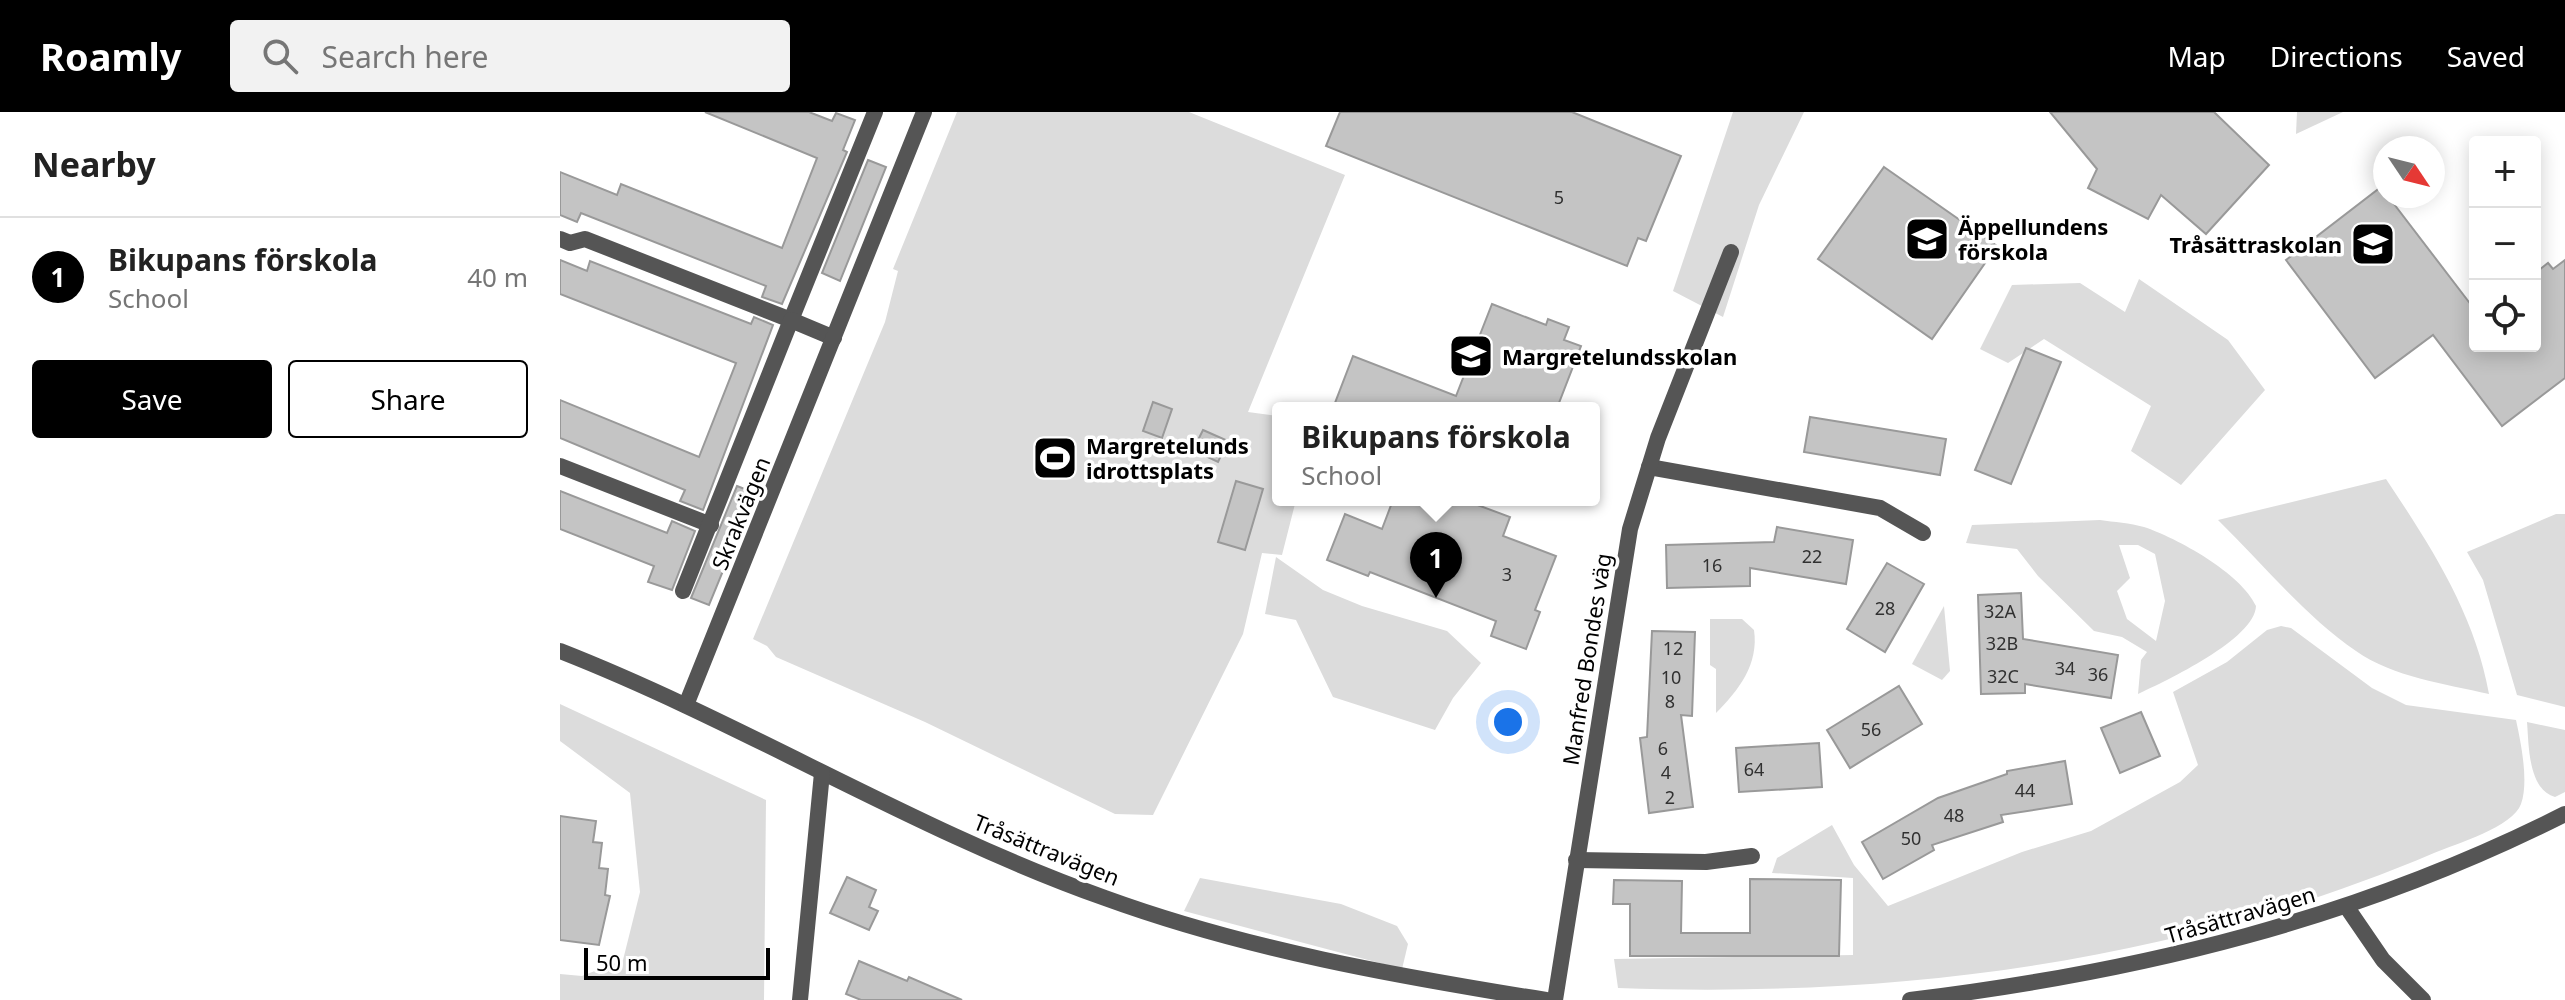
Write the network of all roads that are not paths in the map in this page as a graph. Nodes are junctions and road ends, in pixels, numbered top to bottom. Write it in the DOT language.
graph roads {
  1 [pos="924,112"];
  2 [pos="870,113"];
  3 [pos="560,239"];
  4 [pos="1731,252"];
  5 [pos="791,320"];
  6 [pos="834,338"];
  7 [pos="560,466"];
  8 [pos="1649,467"];
  9 [pos="711,525"];
  10 [pos="1923,533"];
  11 [pos="683,591"];
  12 [pos="560,651"];
  13 [pos="686,705"];
  14 [pos="822,773"];
  15 [pos="2565,814"];
  16 [pos="1752,856"];
  17 [pos="1576,860"];
  18 [pos="2346,906"];
  19 [pos="800,1000"];
  20 [pos="1546,1000"];
  21 [pos="1555,1000"];
  22 [pos="1910,1000"];
  23 [pos="2423,1000"];
  1 -- 6 [label="street, Skrakvägen"];
  2 -- 5 [label="street, Skrakvägen"];
  3 -- 5 [label="street"];
  4 -- 8 [label="street, Manfred Bondes väg"];
  5 -- 6 [label="street"];
  5 -- 9 [label="street, Skrakvägen"];
  6 -- 13 [label="street, Skrakvägen"];
  7 -- 9 [label="street, Skrakvägen"];
  8 -- 10 [label="street"];
  8 -- 17 [label="street, Manfred Bondes väg"];
  9 -- 11 [label="street, Skrakvägen"];
  12 -- 13 [label="street, Tråsättravägen"];
  13 -- 14 [label="street, Tråsättravägen"];
  14 -- 19 [label="street"];
  14 -- 20 [label="street, Tråsättravägen"];
  15 -- 18 [label="street, Tråsättravägen"];
  16 -- 17 [label="street"];
  17 -- 21 [label="street, Manfred Bondes väg"];
  18 -- 22 [label="street, Tråsättravägen"];
  18 -- 23 [label="street"];
}
